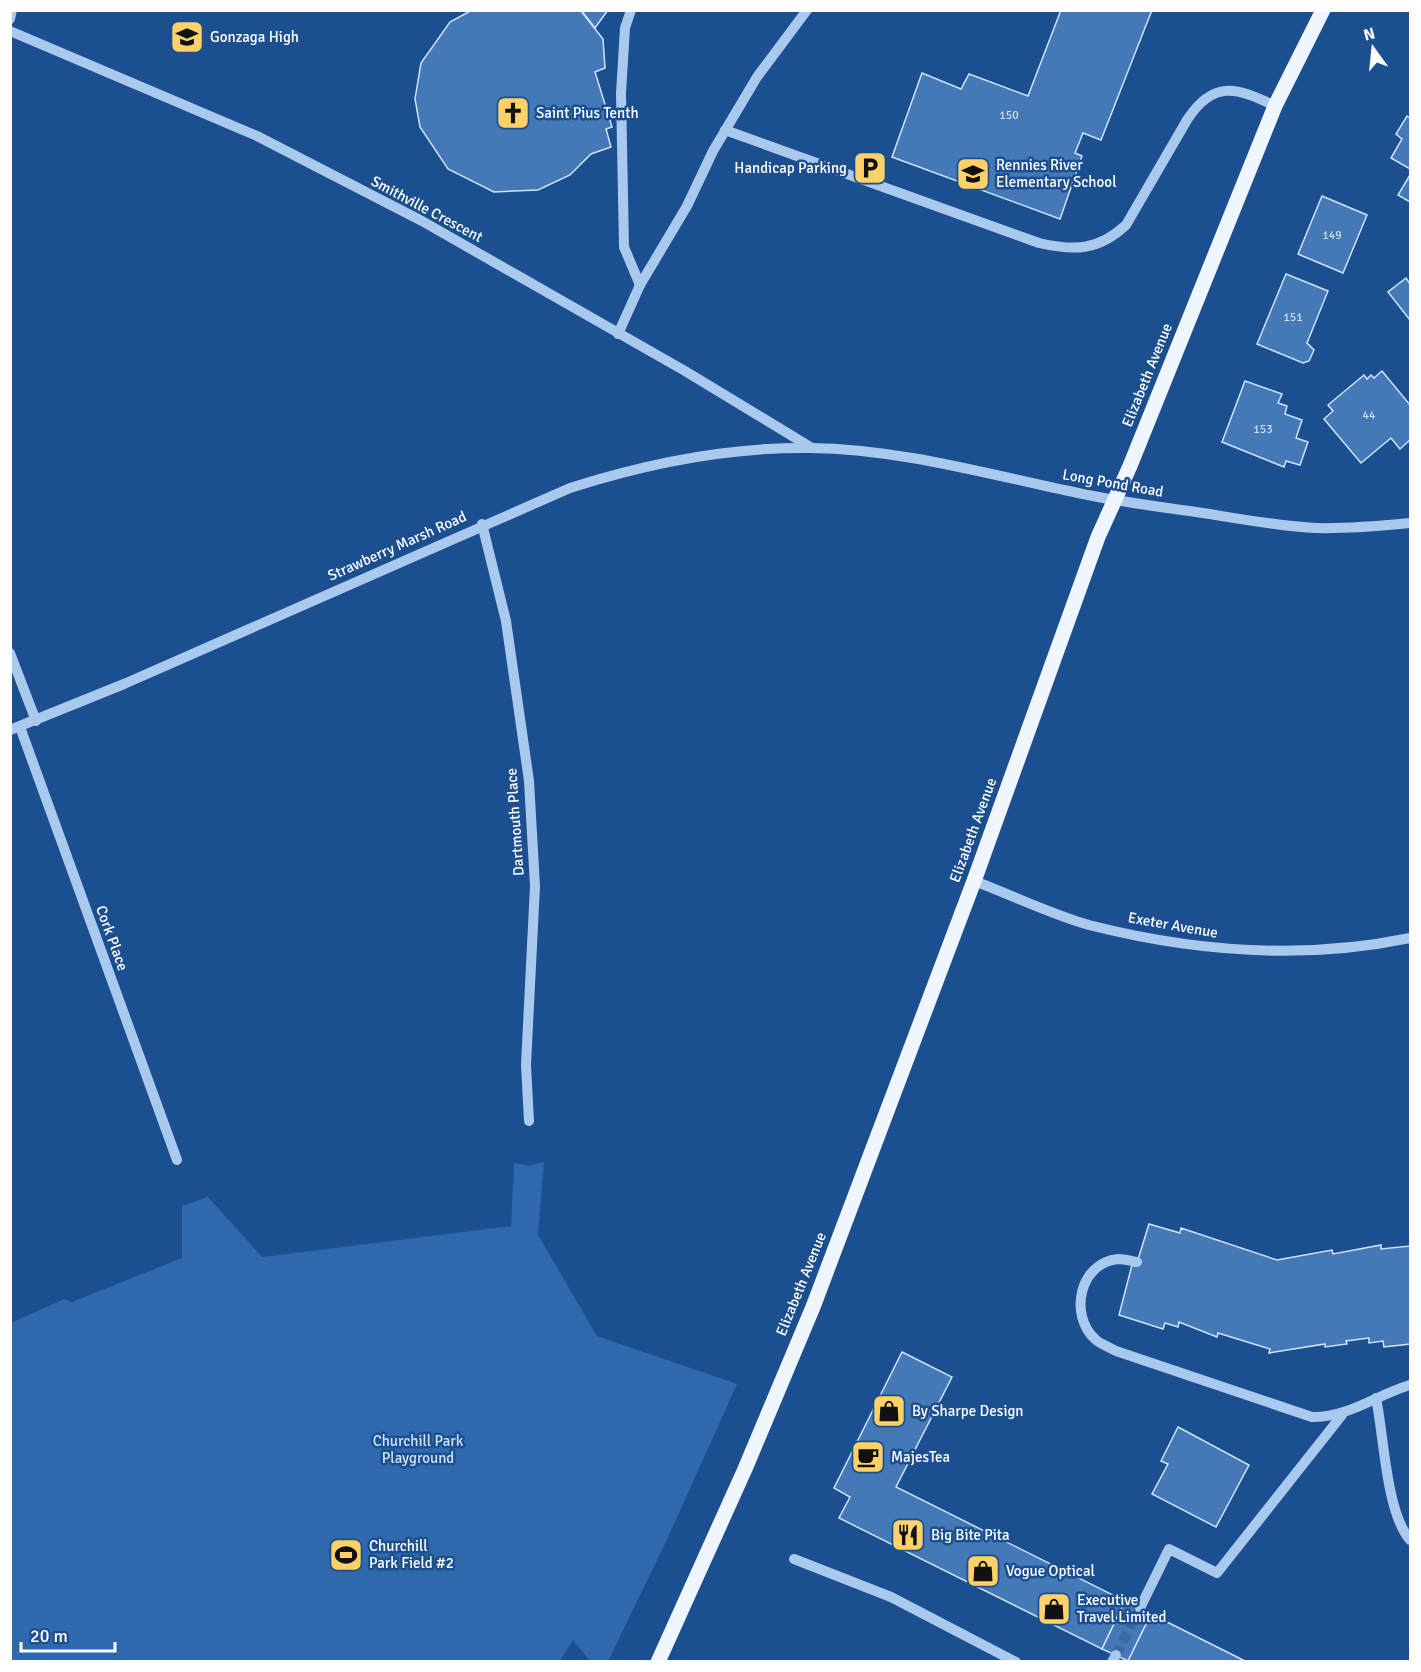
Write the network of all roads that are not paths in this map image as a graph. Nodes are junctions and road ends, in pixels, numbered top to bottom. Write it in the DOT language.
graph roads {
  1 [pos="12,10"];
  2 [pos="631,10"];
  3 [pos="807,10"];
  4 [pos="1323,10"];
  5 [pos="10,19"];
  6 [pos="10,31"];
  7 [pos="1275,106"];
  8 [pos="725,130"];
  9 [pos="640,285"];
  10 [pos="618,334"];
  11 [pos="812,448"];
  12 [pos="1115,499"];
  13 [pos="1410,523"];
  14 [pos="482,524"];
  15 [pos="10,653"];
  16 [pos="36,721"];
  17 [pos="15,729"];
  18 [pos="974,881"];
  19 [pos="1410,938"];
  20 [pos="529,1121"];
  21 [pos="177,1160"];
  22 [pos="1137,1263"];
  23 [pos="1410,1385"];
  24 [pos="1376,1398"];
  25 [pos="1342,1415"];
  26 [pos="1410,1540"];
  27 [pos="794,1558"];
  28 [pos="1140,1608"];
  29 [pos="658,1662"];
  30 [pos="1017,1662"];
  1 -- 5 [label="street"];
  2 -- 9 [label="street"];
  3 -- 8 [label="street"];
  4 -- 7 [label="main road, Elizabeth Avenue"];
  6 -- 10 [label="street, Smithville Crescent"];
  7 -- 8 [label="street"];
  7 -- 12 [label="main road, Elizabeth Avenue"];
  8 -- 9 [label="street"];
  9 -- 10 [label="street"];
  10 -- 11 [label="street, Smithville Crescent"];
  11 -- 12 [label="street, Long Pond Road"];
  11 -- 14 [label="street, Strawberry Marsh Road"];
  12 -- 13 [label="street, Long Pond Road"];
  12 -- 18 [label="main road, Elizabeth Avenue"];
  14 -- 16 [label="street, Strawberry Marsh Road"];
  14 -- 20 [label="street, Dartmouth Place"];
  15 -- 16 [label="street"];
  16 -- 17 [label="street, Strawberry Marsh Road"];
  17 -- 21 [label="street, Cork Place"];
  18 -- 19 [label="street, Exeter Avenue"];
  18 -- 29 [label="main road, Elizabeth Avenue"];
  22 -- 25 [label="street"];
  23 -- 24 [label="street"];
  24 -- 25 [label="street"];
  24 -- 26 [label="street"];
  25 -- 28 [label="street"];
  27 -- 30 [label="street"];
}
